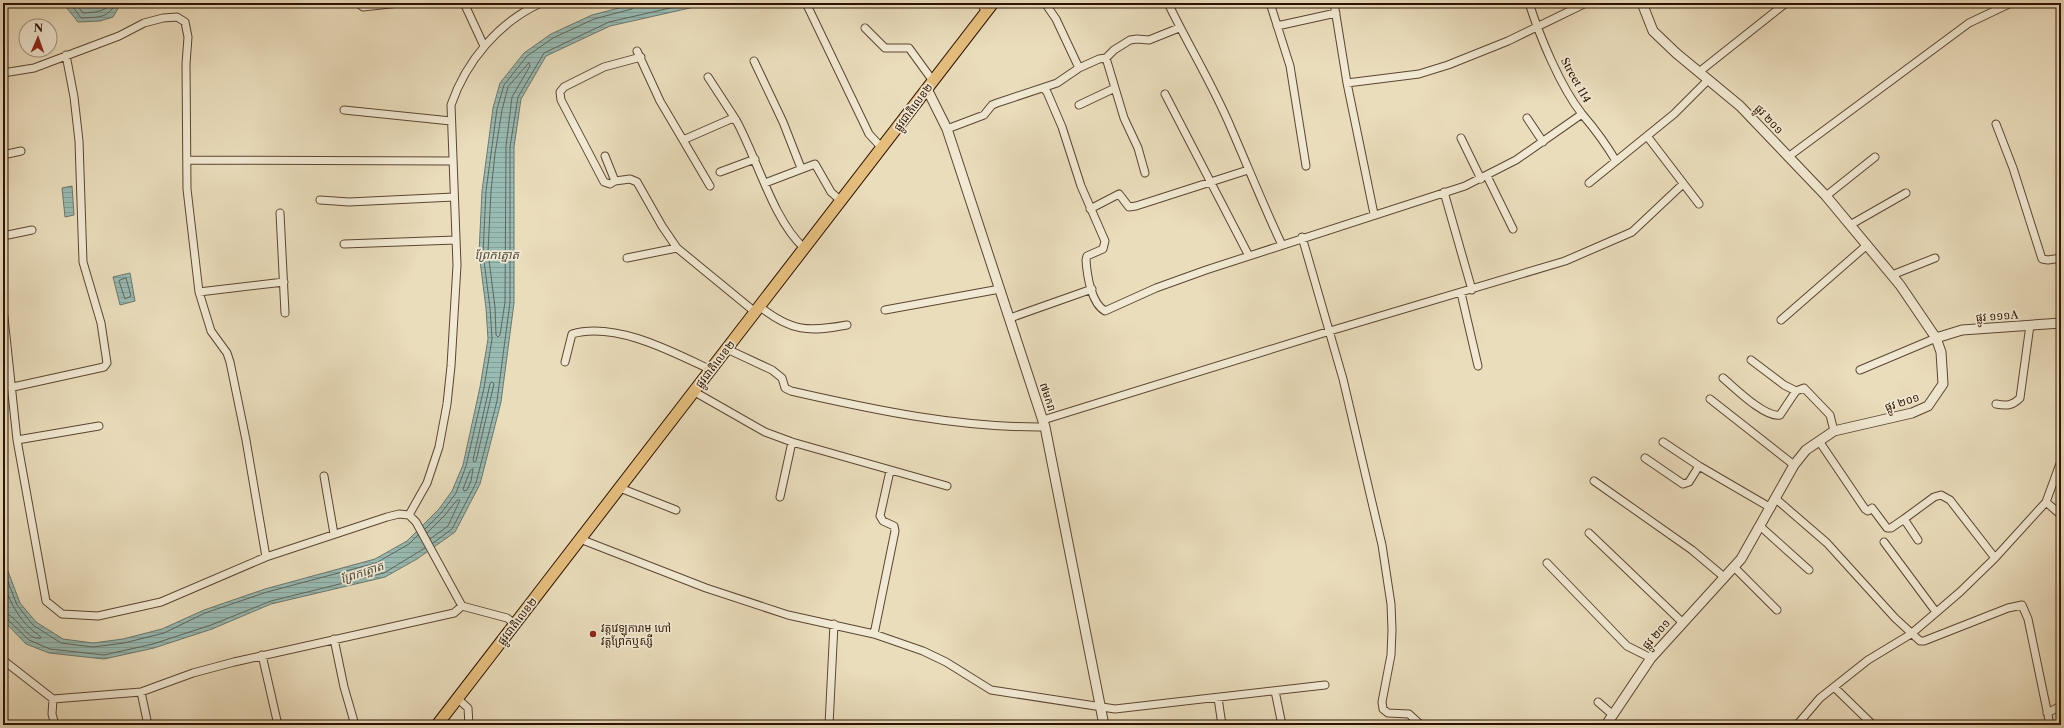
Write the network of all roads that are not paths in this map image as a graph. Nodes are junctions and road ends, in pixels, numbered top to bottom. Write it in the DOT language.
graph roads {
  1 [pos="4,3"];
  2 [pos="358,3"];
  3 [pos="399,3"];
  4 [pos="464,3"];
  5 [pos="541,3"];
  6 [pos="806,3"];
  7 [pos="1045,3"];
  8 [pos="1168,3"];
  9 [pos="1270,3"];
  10 [pos="1334,3"];
  11 [pos="1529,3"];
  12 [pos="1586,3"];
  13 [pos="1642,3"];
  14 [pos="1786,3"];
  15 [pos="2011,3"];
  16 [pos="987,6"];
  17 [pos="3,11"];
  18 [pos="1336,13"];
  19 [pos="1277,26"];
  20 [pos="1538,27"];
  21 [pos="865,28"];
  22 [pos="1179,28"];
  23 [pos="484,46"];
  24 [pos="66,55"];
  25 [pos="1106,58"];
  26 [pos="754,61"];
  27 [pos="1079,68"];
  28 [pos="1699,72"];
  29 [pos="3,73"];
  30 [pos="708,77"];
  31 [pos="1708,80"];
  32 [pos="1347,82"];
  33 [pos="930,85"];
  34 [pos="1043,88"];
  35 [pos="1115,88"];
  36 [pos="1165,94"];
  37 [pos="1079,105"];
  38 [pos="344,110"];
  39 [pos="1582,114"];
  40 [pos="1527,118"];
  41 [pos="736,120"];
  42 [pos="451,121"];
  43 [pos="1996,124"];
  44 [pos="947,129"];
  45 [pos="1647,136"];
  46 [pos="1461,138"];
  47 [pos="682,140"];
  48 [pos="1543,142"];
  49 [pos="882,148"];
  50 [pos="21,151"];
  51 [pos="3,155"];
  52 [pos="605,156"];
  53 [pos="1788,157"];
  54 [pos="1875,157"];
  55 [pos="755,159"];
  56 [pos="187,160"];
  57 [pos="453,161"];
  58 [pos="1616,161"];
  59 [pos="1306,166"];
  60 [pos="802,168"];
  61 [pos="1248,170"];
  62 [pos="720,172"];
  63 [pos="1144,173"];
  64 [pos="1484,177"];
  65 [pos="615,181"];
  66 [pos="764,183"];
  67 [pos="1211,183"];
  68 [pos="1589,183"];
  69 [pos="1684,184"];
  70 [pos="710,186"];
  71 [pos="1444,192"];
  72 [pos="1906,193"];
  73 [pos="1826,196"];
  74 [pos="454,197"];
  75 [pos="320,200"];
  76 [pos="840,201"];
  77 [pos="1699,204"];
  78 [pos="1090,209"];
  79 [pos="280,213"];
  80 [pos="1374,214"];
  81 [pos="1850,225"];
  82 [pos="1512,229"];
  83 [pos="32,230"];
  84 [pos="3,236"];
  85 [pos="1302,237"];
  86 [pos="456,240"];
  87 [pos="344,244"];
  88 [pos="1282,245"];
  89 [pos="1867,245"];
  90 [pos="677,248"];
  91 [pos="804,248"];
  92 [pos="1249,256"];
  93 [pos="627,258"];
  94 [pos="1935,258"];
  95 [pos="2061,258"];
  96 [pos="1892,275"];
  97 [pos="284,282"];
  98 [pos="1000,289"];
  99 [pos="1092,289"];
  100 [pos="1472,290"];
  101 [pos="199,292"];
  102 [pos="1461,293"];
  103 [pos="3,308"];
  104 [pos="757,309"];
  105 [pos="886,310"];
  106 [pos="285,313"];
  107 [pos="1010,318"];
  108 [pos="1781,320"];
  109 [pos="2061,323"];
  110 [pos="847,325"];
  111 [pos="2030,326"];
  112 [pos="1330,331"];
  113 [pos="1936,338"];
  114 [pos="727,349"];
  115 [pos="1750,360"];
  116 [pos="565,362"];
  117 [pos="1478,366"];
  118 [pos="711,370"];
  119 [pos="1860,370"];
  120 [pos="1723,378"];
  121 [pos="13,388"];
  122 [pos="693,391"];
  123 [pos="1796,391"];
  124 [pos="1710,399"];
  125 [pos="1996,404"];
  126 [pos="1044,423"];
  127 [pos="99,426"];
  128 [pos="1834,431"];
  129 [pos="17,440"];
  130 [pos="1819,441"];
  131 [pos="792,442"];
  132 [pos="1662,442"];
  133 [pos="1645,458"];
  134 [pos="2061,462"];
  135 [pos="1794,465"];
  136 [pos="1699,466"];
  137 [pos="890,471"];
  138 [pos="324,476"];
  139 [pos="1594,481"];
  140 [pos="947,486"];
  141 [pos="620,488"];
  142 [pos="780,497"];
  143 [pos="1776,499"];
  144 [pos="2046,502"];
  145 [pos="1771,508"];
  146 [pos="676,510"];
  147 [pos="410,515"];
  148 [pos="2061,515"];
  149 [pos="1904,519"];
  150 [pos="1761,527"];
  151 [pos="1589,533"];
  152 [pos="334,534"];
  153 [pos="580,539"];
  154 [pos="1918,540"];
  155 [pos="1884,542"];
  156 [pos="266,557"];
  157 [pos="1995,558"];
  158 [pos="1547,563"];
  159 [pos="1734,566"];
  160 [pos="1808,570"];
  161 [pos="1724,578"];
  162 [pos="462,606"];
  163 [pos="1776,610"];
  164 [pos="1936,612"];
  165 [pos="1682,622"];
  166 [pos="514,624"];
  167 [pos="834,624"];
  168 [pos="874,634"];
  169 [pos="1911,634"];
  170 [pos="334,639"];
  171 [pos="262,655"];
  172 [pos="1651,658"];
  173 [pos="3,660"];
  174 [pos="1325,685"];
  175 [pos="1834,687"];
  176 [pos="141,692"];
  177 [pos="1275,692"];
  178 [pos="1218,698"];
  179 [pos="53,699"];
  180 [pos="458,699"];
  181 [pos="1598,702"];
  182 [pos="2061,706"];
  183 [pos="1101,708"];
  184 [pos="2047,713"];
  185 [pos="1613,715"];
  186 [pos="56,725"];
  187 [pos="148,725"];
  188 [pos="278,725"];
  189 [pos="355,725"];
  190 [pos="437,725"];
  191 [pos="469,725"];
  192 [pos="829,725"];
  193 [pos="1104,725"];
  194 [pos="1222,725"];
  195 [pos="1282,725"];
  196 [pos="1421,725"];
  197 [pos="1606,725"];
  198 [pos="1797,725"];
  199 [pos="1872,725"];
  200 [pos="2050,725"];
  1 -- 17 [label="street"];
  2 -- 3 [label="street"];
  4 -- 23 [label="street"];
  5 -- 23 [label="street"];
  6 -- 49 [label="street"];
  7 -- 27 [label="street"];
  8 -- 22 [label="street"];
  9 -- 19 [label="street"];
  10 -- 18 [label="street"];
  11 -- 20 [label="street, Street 114"];
  12 -- 20 [label="street"];
  13 -- 28 [label="street, ផ្លូវ ២០១"];
  14 -- 28 [label="street"];
  15 -- 53 [label="street"];
  16 -- 33 [label="highway, ផ្លូវជាតិលេខ២"];
  18 -- 19 [label="street"];
  18 -- 32 [label="street"];
  19 -- 59 [label="street"];
  20 -- 32 [label="street"];
  20 -- 39 [label="street, Street 114"];
  21 -- 33 [label="street"];
  22 -- 25 [label="street"];
  22 -- 61 [label="street"];
  23 -- 42 [label="street"];
  24 -- 29 [label="street"];
  24 -- 56 [label="street"];
  24 -- 121 [label="street"];
  25 -- 27 [label="street"];
  25 -- 35 [label="street"];
  26 -- 60 [label="street"];
  27 -- 34 [label="street"];
  28 -- 31 [label="street, ផ្លូវ ២០១"];
  30 -- 41 [label="street"];
  31 -- 45 [label="street"];
  31 -- 53 [label="street, ផ្លូវ ២០១"];
  32 -- 80 [label="street"];
  33 -- 44 [label="street, ៧មករា"];
  33 -- 49 [label="highway, ផ្លូវជាតិលេខ២"];
  34 -- 44 [label="street"];
  34 -- 78 [label="street"];
  35 -- 37 [label="street"];
  35 -- 63 [label="street"];
  36 -- 67 [label="street"];
  38 -- 42 [label="street"];
  39 -- 48 [label="street"];
  39 -- 58 [label="street, Street 114"];
  40 -- 48 [label="street"];
  41 -- 47 [label="street"];
  41 -- 55 [label="street"];
  42 -- 57 [label="street"];
  43 -- 95 [label="street"];
  44 -- 98 [label="street, ៧មករា"];
  45 -- 58 [label="street"];
  45 -- 69 [label="street"];
  46 -- 64 [label="street"];
  47 -- 65 [label="street"];
  47 -- 70 [label="street"];
  48 -- 64 [label="street"];
  49 -- 76 [label="highway, ផ្លូវជាតិលេខ២"];
  50 -- 51 [label="street"];
  52 -- 65 [label="street"];
  53 -- 73 [label="street, ផ្លូវ ២០១"];
  54 -- 73 [label="street"];
  55 -- 62 [label="street"];
  55 -- 66 [label="street"];
  56 -- 57 [label="street"];
  56 -- 101 [label="street"];
  57 -- 74 [label="street"];
  58 -- 68 [label="street"];
  60 -- 66 [label="street"];
  60 -- 76 [label="street"];
  61 -- 67 [label="street"];
  61 -- 88 [label="street"];
  64 -- 71 [label="street"];
  64 -- 82 [label="street"];
  65 -- 90 [label="street"];
  66 -- 91 [label="street"];
  67 -- 78 [label="street"];
  67 -- 92 [label="street"];
  69 -- 77 [label="street"];
  69 -- 100 [label="street"];
  71 -- 80 [label="street"];
  71 -- 100 [label="street"];
  72 -- 81 [label="street"];
  73 -- 81 [label="street, ផ្លូវ ២០១"];
  74 -- 75 [label="street"];
  74 -- 86 [label="street"];
  76 -- 91 [label="highway, ផ្លូវជាតិលេខ២"];
  78 -- 99 [label="street"];
  79 -- 97 [label="street"];
  80 -- 85 [label="street"];
  81 -- 89 [label="street, ផ្លូវ ២០១"];
  83 -- 84 [label="street"];
  85 -- 88 [label="street"];
  85 -- 112 [label="street"];
  86 -- 87 [label="street"];
  86 -- 147 [label="street"];
  88 -- 92 [label="street"];
  89 -- 96 [label="street, ផ្លូវ ២០១"];
  89 -- 108 [label="street"];
  90 -- 93 [label="street"];
  90 -- 104 [label="street"];
  91 -- 104 [label="highway, ផ្លូវជាតិលេខ២"];
  92 -- 99 [label="street"];
  94 -- 96 [label="street"];
  96 -- 113 [label="street, ផ្លូវ ២០១"];
  97 -- 101 [label="street"];
  97 -- 106 [label="street"];
  98 -- 105 [label="street"];
  98 -- 107 [label="street, ៧មករា"];
  99 -- 107 [label="street"];
  100 -- 102 [label="street"];
  101 -- 156 [label="street"];
  102 -- 112 [label="street"];
  102 -- 117 [label="street"];
  103 -- 121 [label="street"];
  104 -- 110 [label="street"];
  104 -- 114 [label="highway, ផ្លូវជាតិលេខ២"];
  107 -- 126 [label="street, ៧មករា"];
  109 -- 111 [label="street, ផ្លូវ ១១១A"];
  111 -- 113 [label="street, ផ្លូវ ១១១A"];
  111 -- 125 [label="street"];
  112 -- 126 [label="street"];
  112 -- 196 [label="street"];
  113 -- 119 [label="street"];
  113 -- 128 [label="street, ផ្លូវ ២០១"];
  114 -- 118 [label="highway, ផ្លូវជាតិលេខ២"];
  114 -- 126 [label="street"];
  115 -- 123 [label="street"];
  116 -- 118 [label="street"];
  118 -- 122 [label="highway, ផ្លូវជាតិលេខ២"];
  120 -- 123 [label="street"];
  121 -- 129 [label="street"];
  122 -- 131 [label="street"];
  122 -- 141 [label="highway, ផ្លូវជាតិលេខ២"];
  123 -- 128 [label="street"];
  124 -- 135 [label="street"];
  126 -- 183 [label="street, ៧មករា"];
  127 -- 129 [label="street"];
  128 -- 130 [label="street, ផ្លូវ ២០១"];
  129 -- 156 [label="street"];
  130 -- 135 [label="street, ផ្លូវ ២០១"];
  130 -- 149 [label="street"];
  131 -- 137 [label="street"];
  131 -- 142 [label="street"];
  132 -- 136 [label="street"];
  133 -- 136 [label="street"];
  134 -- 144 [label="street"];
  135 -- 143 [label="street, ផ្លូវ ២០១"];
  136 -- 145 [label="street"];
  137 -- 140 [label="street"];
  137 -- 168 [label="street"];
  138 -- 152 [label="street"];
  139 -- 161 [label="street"];
  141 -- 146 [label="street"];
  141 -- 153 [label="highway, ផ្លូវជាតិលេខ២"];
  143 -- 145 [label="street, ផ្លូវ ២០១"];
  143 -- 169 [label="street"];
  144 -- 148 [label="street"];
  144 -- 157 [label="street"];
  145 -- 150 [label="street, ផ្លូវ ២០១"];
  147 -- 152 [label="street"];
  147 -- 162 [label="street"];
  149 -- 154 [label="street"];
  149 -- 157 [label="street"];
  150 -- 159 [label="street, ផ្លូវ ២០១"];
  150 -- 160 [label="street"];
  151 -- 165 [label="street"];
  152 -- 156 [label="street"];
  153 -- 166 [label="highway, ផ្លូវជាតិលេខ២"];
  153 -- 167 [label="street"];
  155 -- 164 [label="street"];
  157 -- 164 [label="street"];
  158 -- 172 [label="street"];
  159 -- 161 [label="street, ផ្លូវ ២០១"];
  159 -- 163 [label="street"];
  161 -- 165 [label="street, ផ្លូវ ២០១"];
  162 -- 166 [label="street"];
  162 -- 170 [label="street"];
  164 -- 169 [label="street"];
  165 -- 172 [label="street, ផ្លូវ ២០១"];
  166 -- 180 [label="highway, ផ្លូវជាតិលេខ២"];
  167 -- 168 [label="street"];
  167 -- 192 [label="street"];
  168 -- 183 [label="street"];
  169 -- 175 [label="street"];
  169 -- 184 [label="street"];
  170 -- 171 [label="street"];
  170 -- 189 [label="street"];
  171 -- 176 [label="street"];
  171 -- 188 [label="street"];
  172 -- 185 [label="street, ផ្លូវ ២០១"];
  173 -- 179 [label="street"];
  174 -- 177 [label="street"];
  175 -- 198 [label="street"];
  175 -- 199 [label="street"];
  176 -- 179 [label="street"];
  176 -- 187 [label="street"];
  177 -- 178 [label="street"];
  177 -- 195 [label="street"];
  178 -- 183 [label="street"];
  178 -- 194 [label="street"];
  179 -- 186 [label="street"];
  180 -- 190 [label="highway, ផ្លូវជាតិលេខ២"];
  180 -- 191 [label="street"];
  181 -- 185 [label="street"];
  182 -- 184 [label="street"];
  183 -- 193 [label="street, ៧មករា"];
  184 -- 200 [label="street"];
  185 -- 197 [label="street, ផ្លូវ ២០១"];
}
